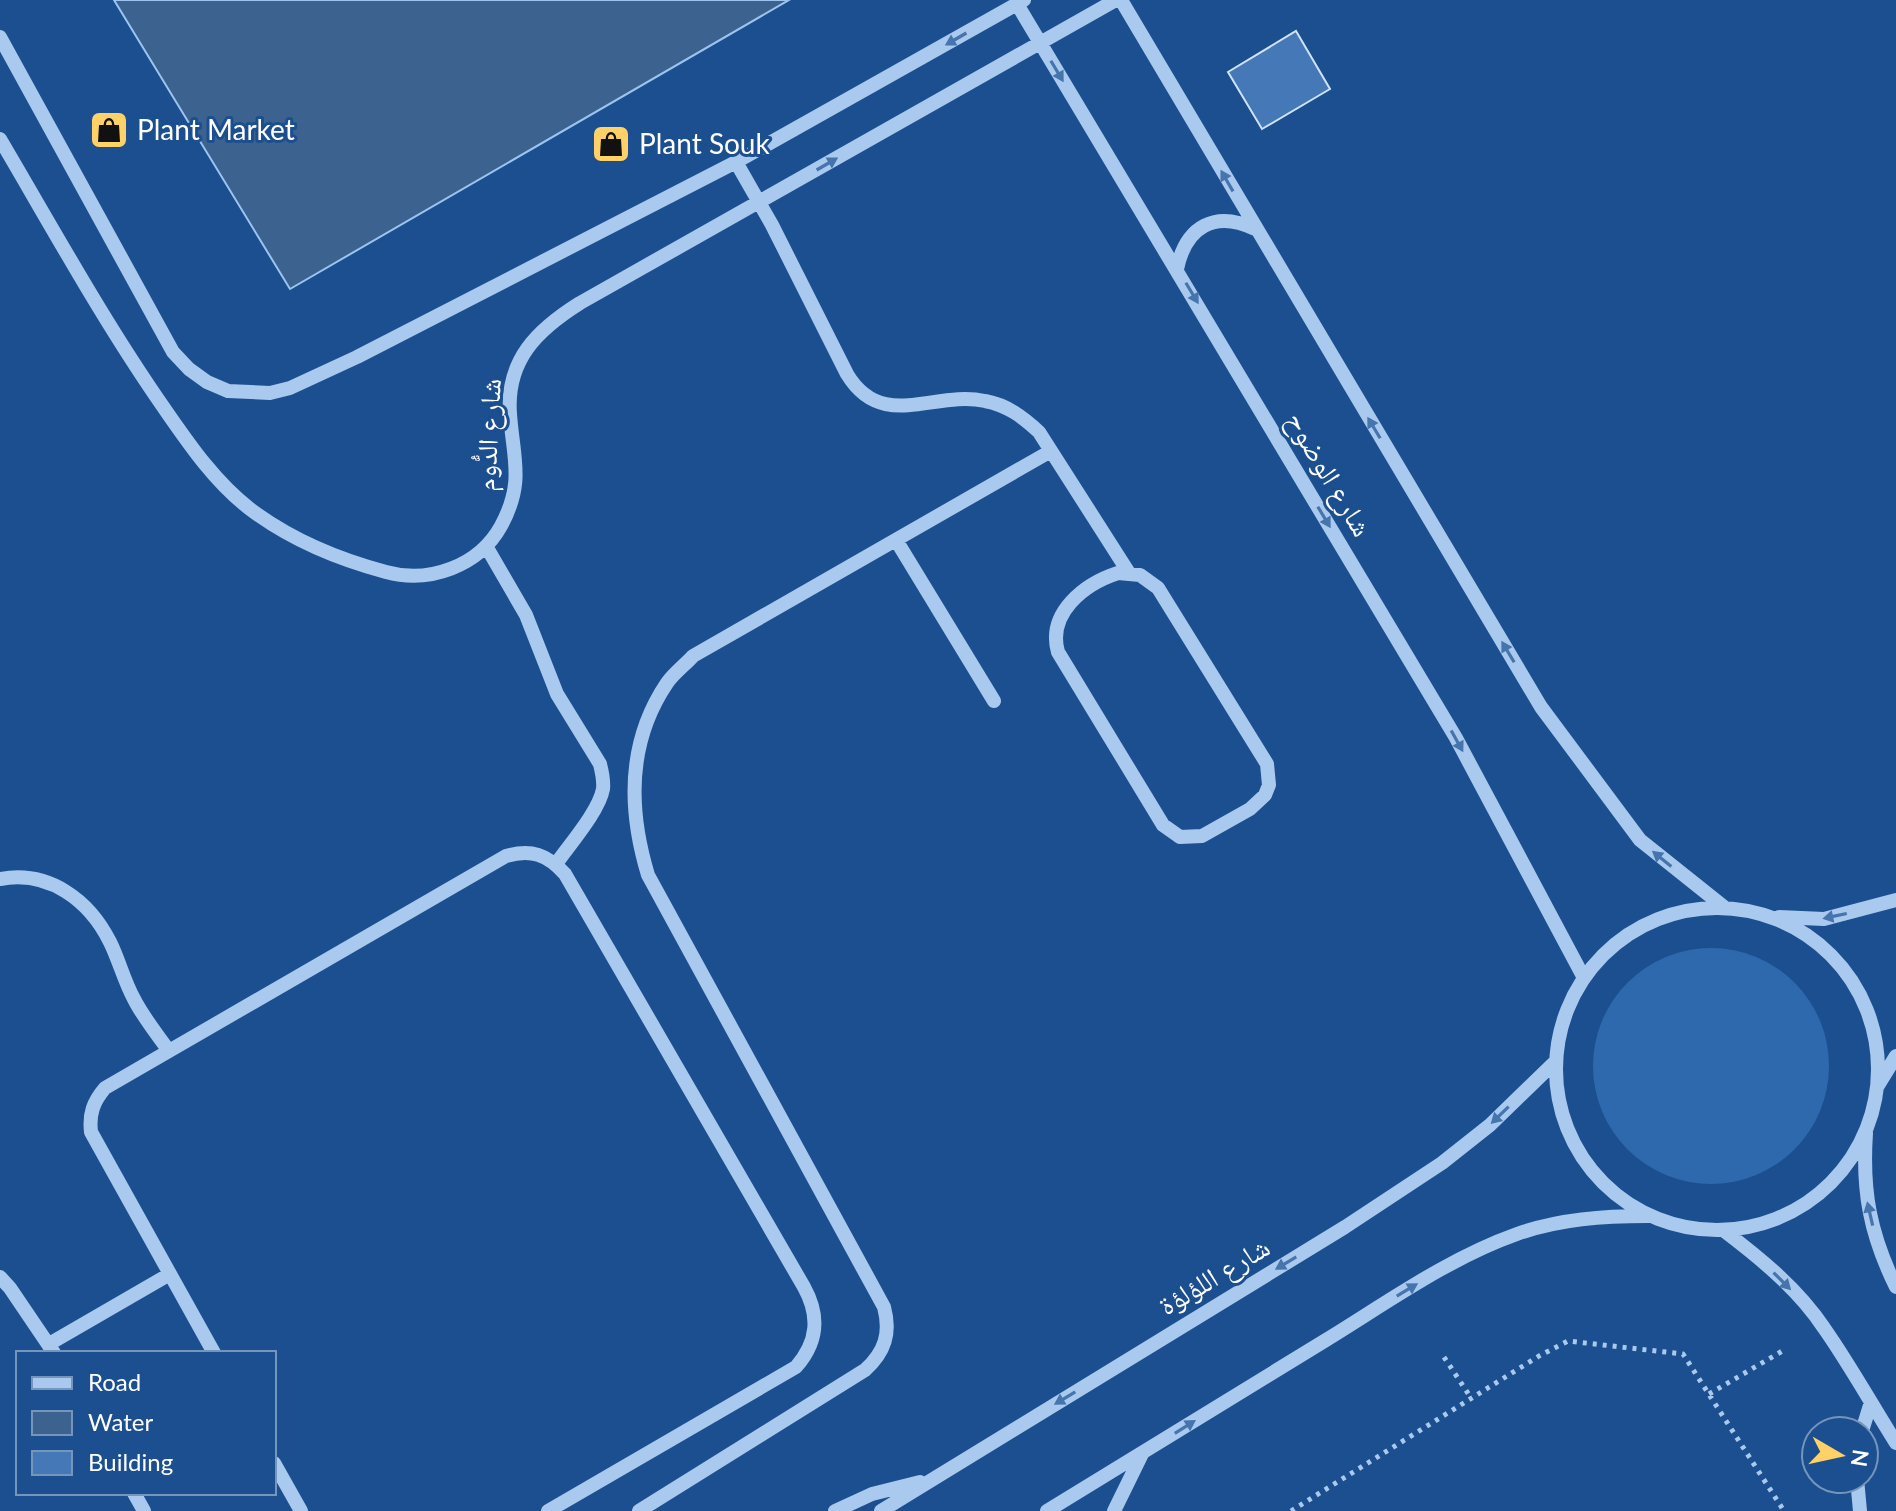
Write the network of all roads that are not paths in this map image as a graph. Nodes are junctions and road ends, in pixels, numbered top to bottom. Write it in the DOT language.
graph roads {
  1 [pos="1119,0"];
  2 [pos="1020,2"];
  3 [pos="0,37"];
  4 [pos="1040,44"];
  5 [pos="0,139"];
  6 [pos="736,162"];
  7 [pos="760,203"];
  8 [pos="1256,229"];
  9 [pos="1177,269"];
  10 [pos="1051,451"];
  11 [pos="896,540"];
  12 [pos="486,546"];
  13 [pos="1129,573"];
  14 [pos="994,701"];
  15 [pos="556,864"];
  16 [pos="0,879"];
  17 [pos="1896,900"];
  18 [pos="1724,907"];
  19 [pos="1772,916"];
  20 [pos="1584,978"];
  21 [pos="169,1051"];
  22 [pos="1896,1056"];
  23 [pos="1556,1061"];
  24 [pos="1877,1087"];
  25 [pos="1866,1130"];
  26 [pos="1649,1216"];
  27 [pos="1723,1230"];
  28 [pos="170,1274"];
  29 [pos="0,1277"];
  30 [pos="1896,1287"];
  31 [pos="52,1349"];
  32 [pos="213,1351"];
  33 [pos="1871,1402"];
  34 [pos="1867,1415"];
  35 [pos="1896,1443"];
  36 [pos="1142,1453"];
  37 [pos="276,1467"];
  38 [pos="932,1479"];
  39 [pos="301,1511"];
  40 [pos="548,1511"];
  41 [pos="639,1511"];
  42 [pos="835,1511"];
  43 [pos="881,1511"];
  44 [pos="1047,1511"];
  45 [pos="1114,1511"];
  1 -- 4 [label="street, شارع الدُّوم"];
  8 -- 1 [label="street, one-way"];
  2 -- 4 [label="street, شارع الوضوح"];
  2 -- 6 [label="street, one-way"];
  3 -- 6 [label="street"];
  7 -- 4 [label="street, شارع الدُّوم, one-way"];
  4 -- 9 [label="street, شارع الوضوح, one-way"];
  5 -- 12 [label="street, شارع الدُّوم"];
  6 -- 7 [label="street"];
  7 -- 10 [label="street"];
  7 -- 12 [label="street, شارع الدُّوم"];
  8 -- 9 [label="street"];
  18 -- 8 [label="street, one-way"];
  9 -- 20 [label="street, شارع الوضوح, one-way"];
  10 -- 11 [label="street"];
  10 -- 13 [label="street"];
  11 -- 14 [label="street"];
  11 -- 41 [label="street"];
  12 -- 15 [label="street"];
  13 -- 13 [label="street"];
  15 -- 21 [label="street"];
  15 -- 40 [label="street"];
  16 -- 21 [label="street"];
  17 -- 19 [label="street, one-way"];
  18 -- 19 [label="street"];
  18 -- 20 [label="street"];
  19 -- 24 [label="street"];
  20 -- 23 [label="street"];
  21 -- 28 [label="street"];
  22 -- 24 [label="street"];
  23 -- 26 [label="street"];
  23 -- 38 [label="street, شارع اللؤلؤة, one-way"];
  24 -- 25 [label="street"];
  25 -- 27 [label="street"];
  30 -- 25 [label="street, one-way"];
  26 -- 27 [label="street"];
  36 -- 26 [label="street, one-way"];
  27 -- 33 [label="street, one-way"];
  28 -- 31 [label="street"];
  28 -- 32 [label="street"];
  29 -- 31 [label="street"];
  33 -- 34 [label="street"];
  33 -- 35 [label="street"];
  36 -- 44 [label="street"];
  36 -- 45 [label="street"];
  37 -- 39 [label="street"];
  38 -- 42 [label="street"];
  38 -- 43 [label="street, شارع اللؤلؤة"];
}
